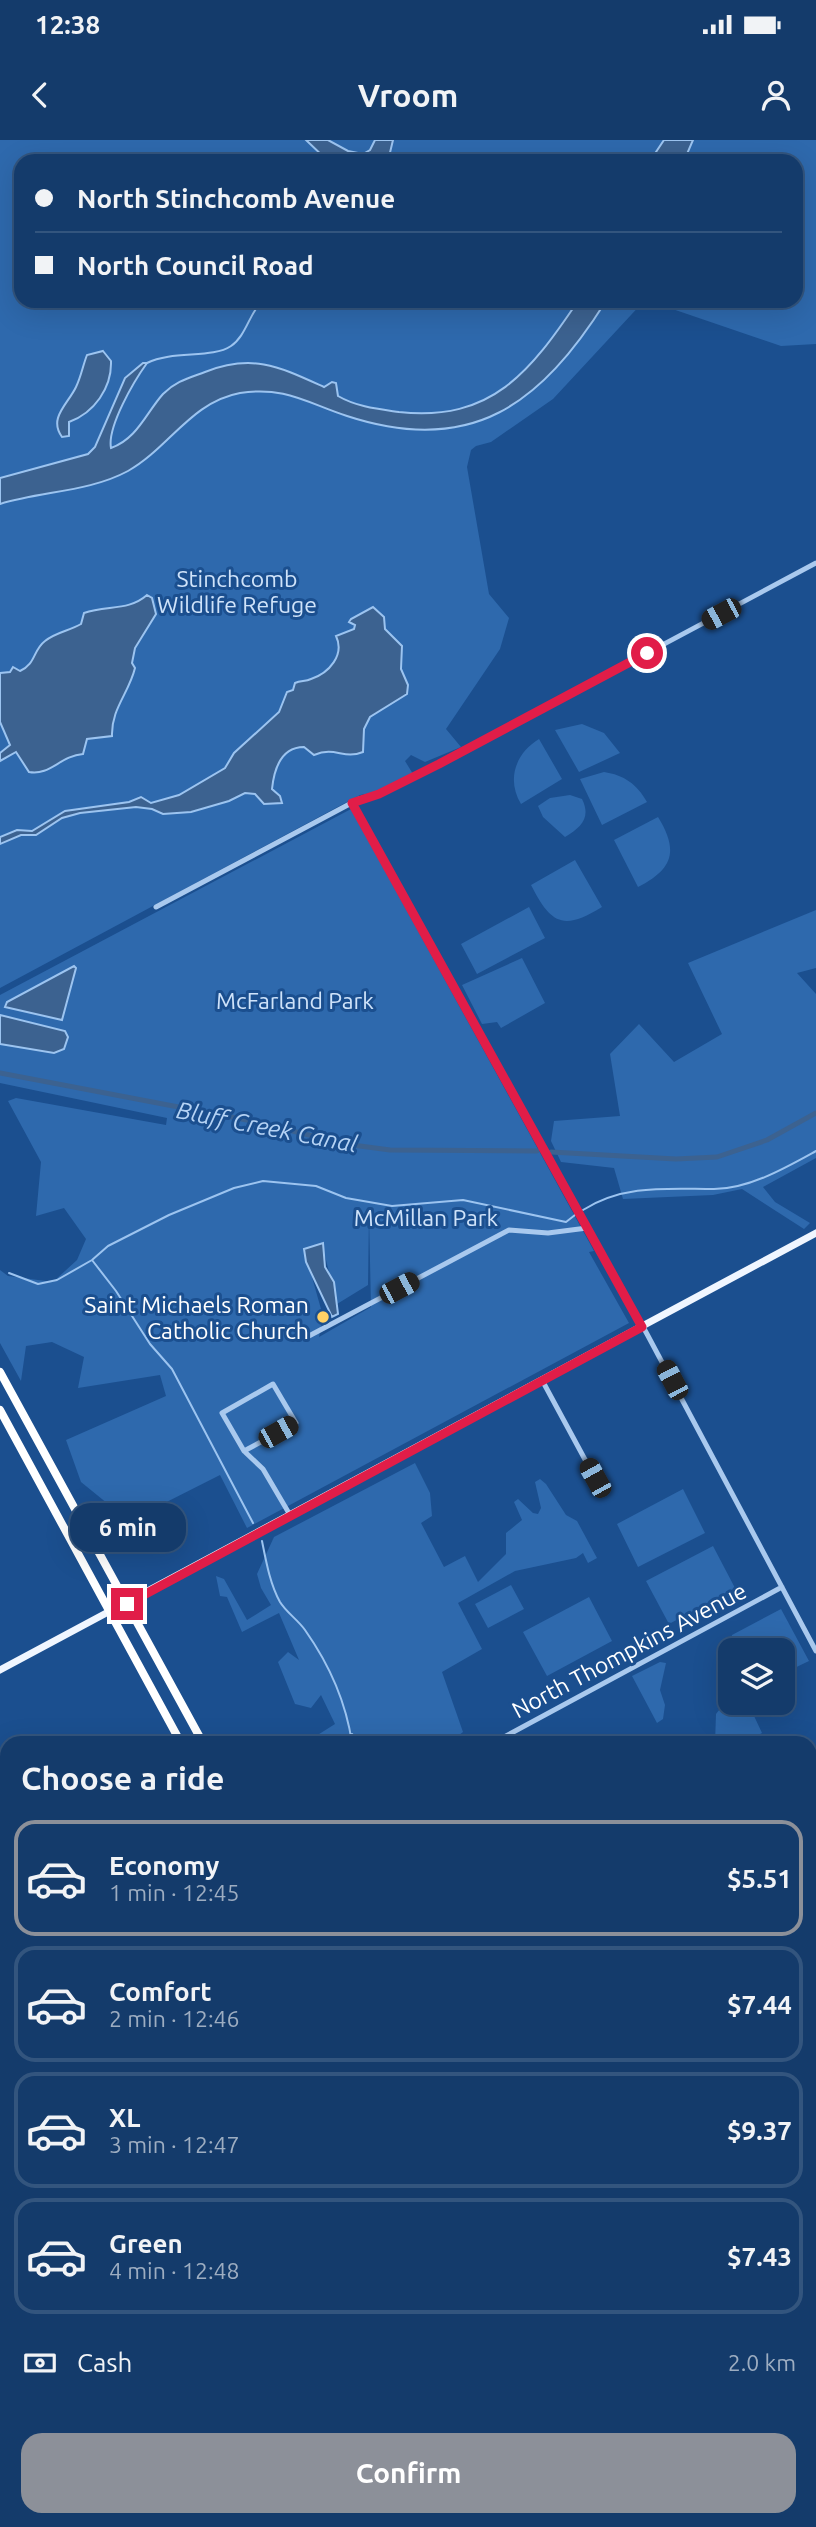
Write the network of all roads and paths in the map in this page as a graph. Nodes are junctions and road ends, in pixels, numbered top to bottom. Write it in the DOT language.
graph roads {
  1 [pos="816,564"];
  2 [pos="352,803"];
  3 [pos="156,907"];
  4 [pos="587,1228"];
  5 [pos="816,1233"];
  6 [pos="642,1327"];
  7 [pos="307,1337"];
  8 [pos="0,1372"];
  9 [pos="542,1380"];
  10 [pos="0,1410"];
  11 [pos="244,1451"];
  12 [pos="595,1478"];
  13 [pos="290,1515"];
  14 [pos="782,1587"];
  15 [pos="127,1604"];
  16 [pos="110,1613"];
  17 [pos="816,1651"];
  18 [pos="0,1670"];
  19 [pos="177,1736"];
  20 [pos="199,1736"];
  21 [pos="506,1736"];
  1 -- 2 [label="street"];
  2 -- 3 [label="street"];
  2 -- 4 [label="street"];
  4 -- 6 [label="street"];
  4 -- 7 [label="street"];
  5 -- 6 [label="main road"];
  6 -- 9 [label="main road"];
  6 -- 14 [label="street"];
  8 -- 15 [label="highway"];
  9 -- 12 [label="street"];
  9 -- 13 [label="main road"];
  10 -- 16 [label="highway"];
  11 -- 11 [label="street"];
  11 -- 13 [label="street"];
  13 -- 15 [label="main road"];
  14 -- 17 [label="street"];
  14 -- 21 [label="street, North Thompkins Avenue"];
  15 -- 16 [label="main road"];
  15 -- 20 [label="highway"];
  16 -- 18 [label="main road"];
  16 -- 19 [label="highway"];
}
